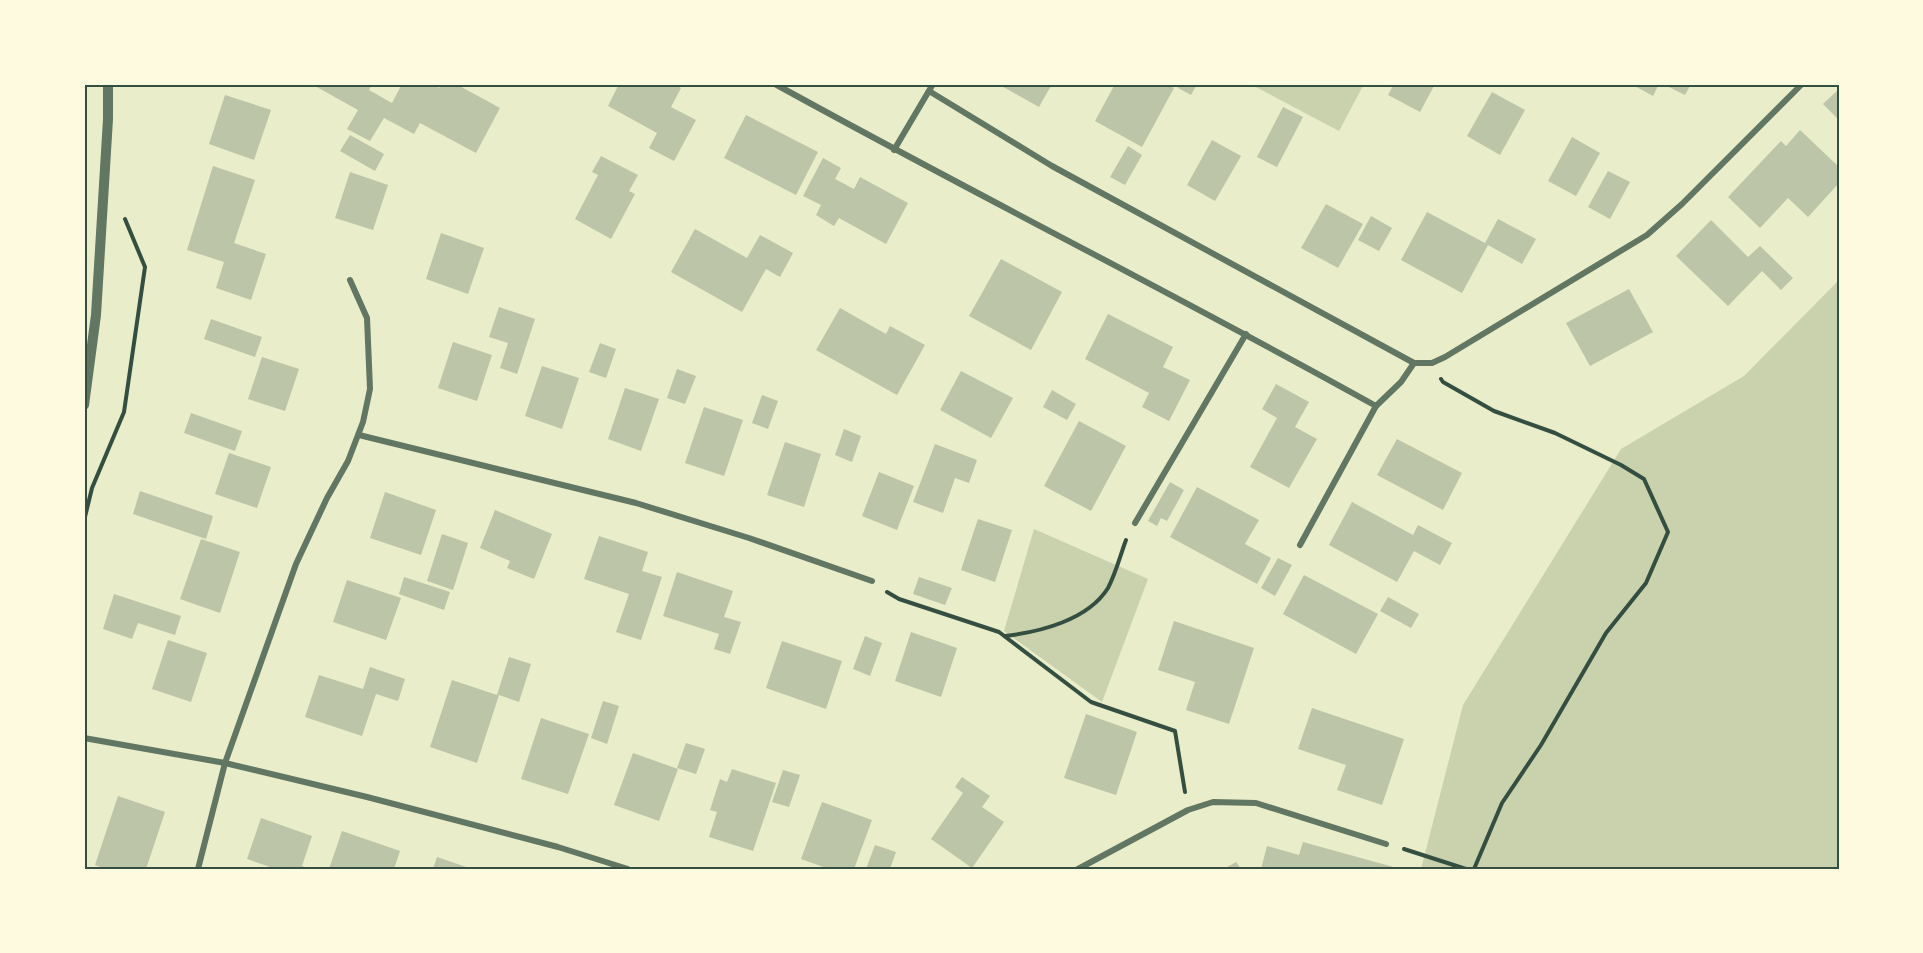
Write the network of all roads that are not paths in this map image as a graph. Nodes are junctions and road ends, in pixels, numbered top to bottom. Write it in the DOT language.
graph roads {
  1 [pos="108,84"];
  2 [pos="775,84"];
  3 [pos="933,84"];
  4 [pos="1802,84"];
  5 [pos="929,91"];
  6 [pos="894,150"];
  7 [pos="350,280"];
  8 [pos="1246,334"];
  9 [pos="1414,363"];
  10 [pos="84,405"];
  11 [pos="1376,406"];
  12 [pos="359,435"];
  13 [pos="1135,523"];
  14 [pos="1300,545"];
  15 [pos="872,581"];
  16 [pos="84,738"];
  17 [pos="225,763"];
  18 [pos="1386,844"];
  19 [pos="198,869"];
  20 [pos="628,869"];
  21 [pos="1078,869"];
  1 -- 10 [label="street"];
  2 -- 6 [label="street"];
  3 -- 5 [label="street"];
  4 -- 9 [label="street"];
  5 -- 6 [label="street"];
  5 -- 9 [label="street"];
  6 -- 8 [label="street"];
  7 -- 12 [label="street"];
  8 -- 11 [label="street"];
  8 -- 13 [label="street"];
  9 -- 11 [label="street"];
  11 -- 14 [label="street"];
  12 -- 15 [label="street"];
  12 -- 17 [label="street"];
  16 -- 17 [label="street"];
  17 -- 19 [label="street"];
  17 -- 20 [label="street"];
  18 -- 21 [label="street"];
}
